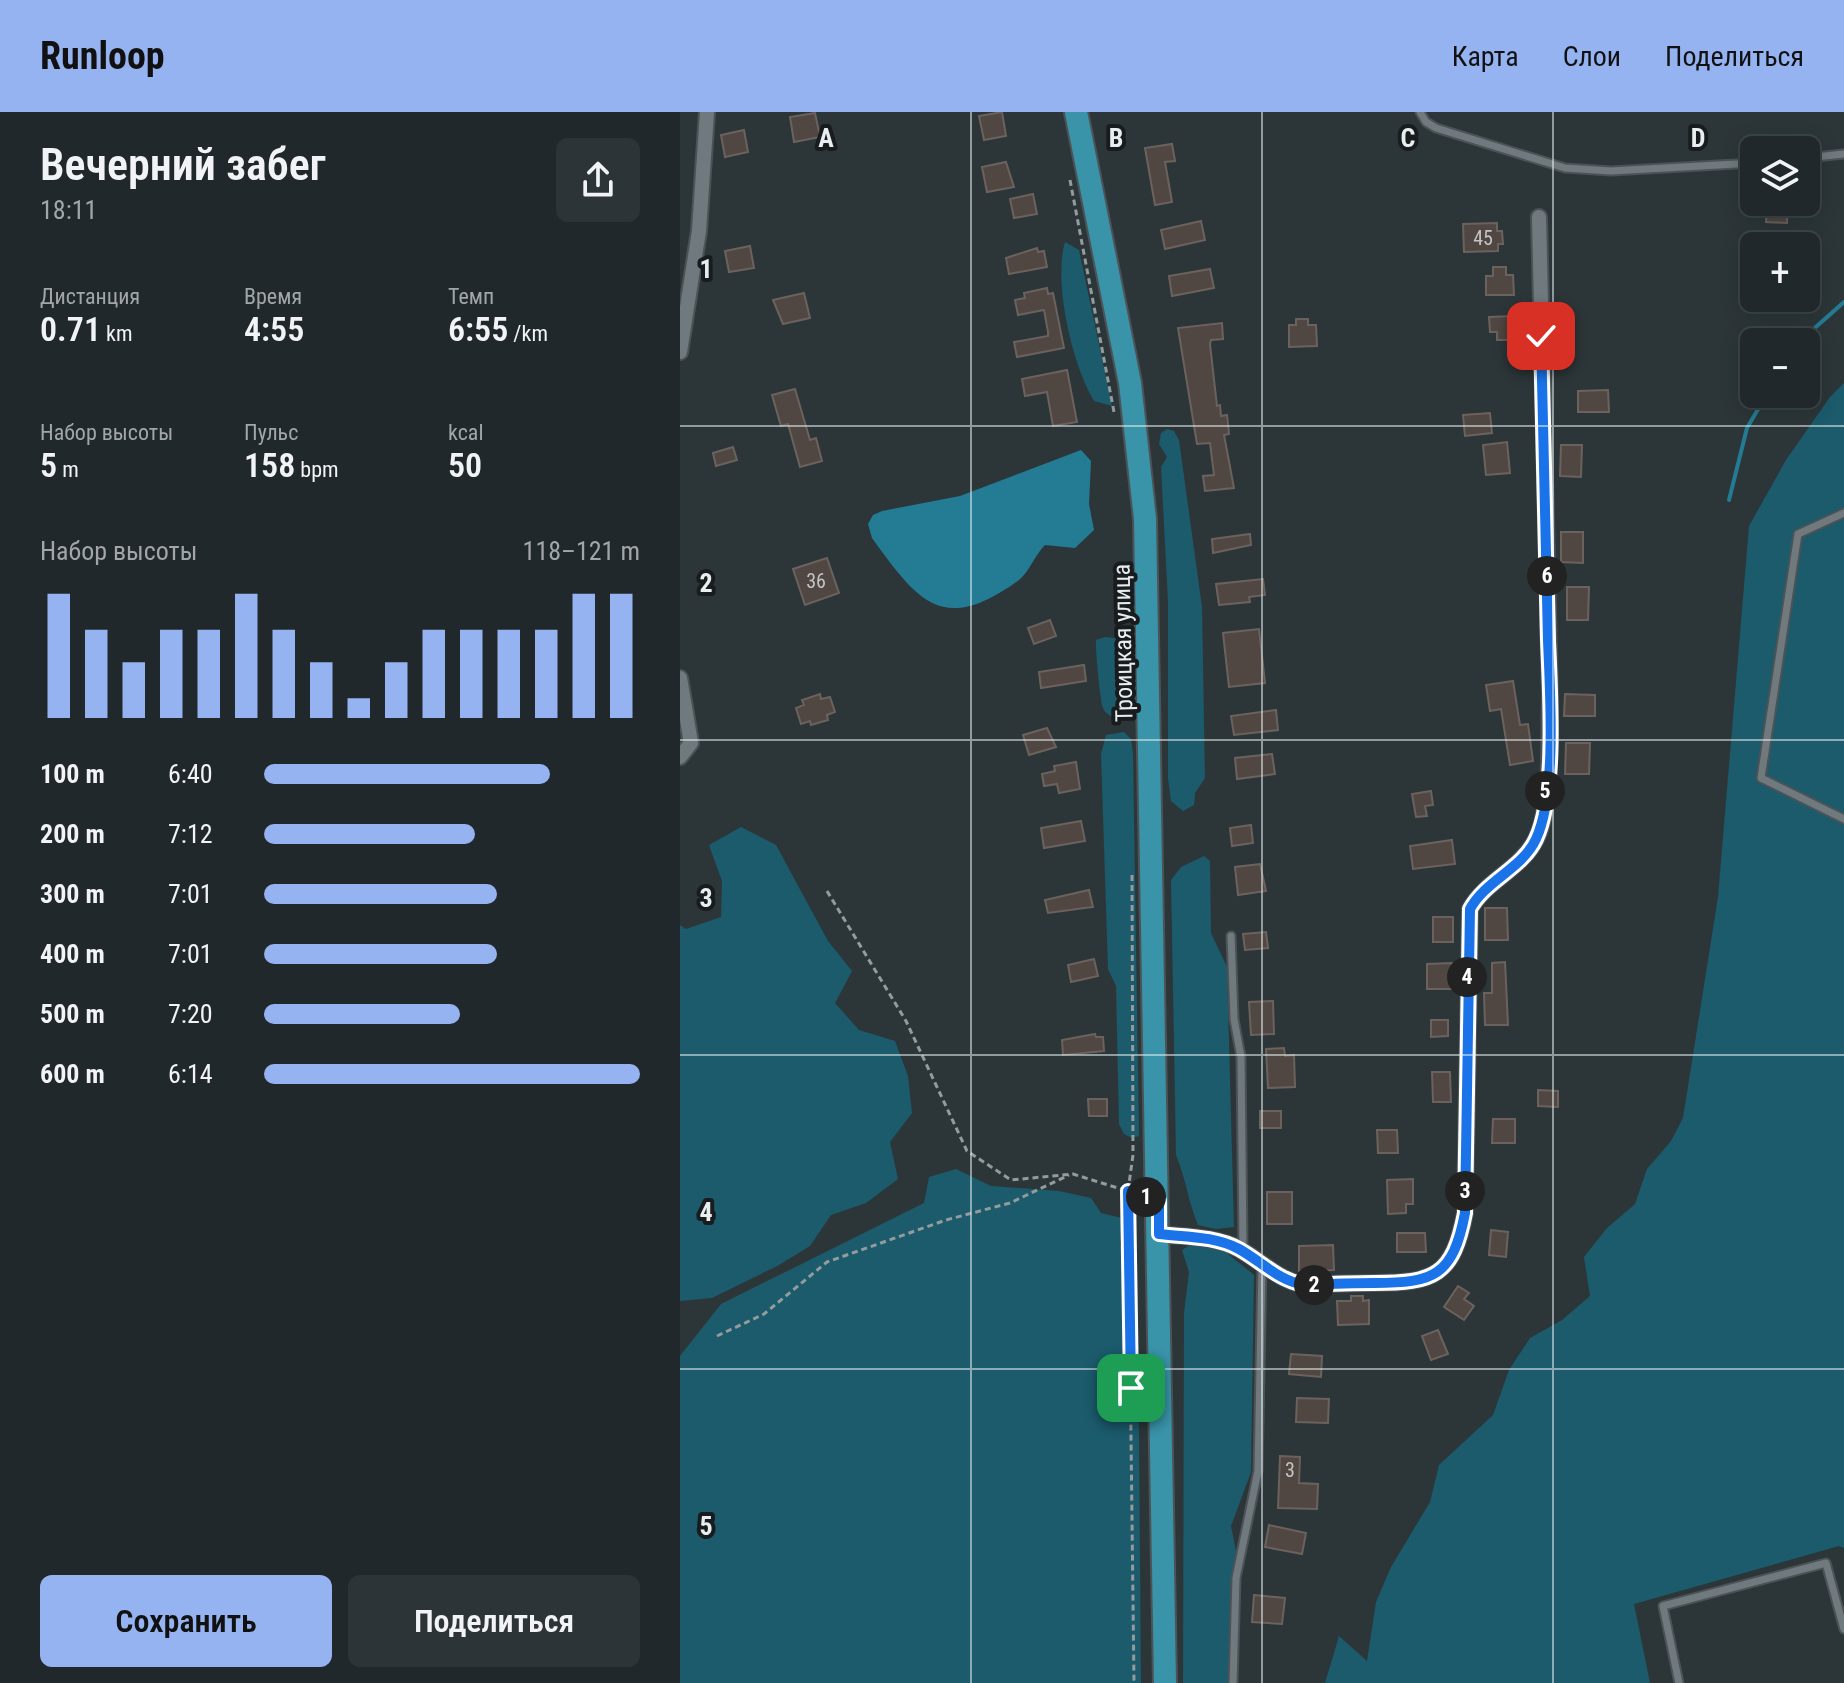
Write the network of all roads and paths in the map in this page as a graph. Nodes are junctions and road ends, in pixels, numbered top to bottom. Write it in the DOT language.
graph roads {
  1 [pos="707,112"];
  2 [pos="1076,112"];
  3 [pos="1420,112"];
  4 [pos="1844,154"];
  5 [pos="1820,157"];
  6 [pos="1740,164"];
  7 [pos="1070,180"];
  8 [pos="1539,217"];
  9 [pos="680,352"];
  10 [pos="1115,419"];
  11 [pos="1844,513"];
  12 [pos="680,678"];
  13 [pos="680,757"];
  14 [pos="1844,819"];
  15 [pos="1132,873"];
  16 [pos="827,891"];
  17 [pos="1231,936"];
  18 [pos="1073,1174"];
  19 [pos="1158,1190"];
  20 [pos="1128,1191"];
  21 [pos="1159,1234"];
  22 [pos="1243,1251"];
  23 [pos="1262,1264"];
  24 [pos="717,1336"];
  25 [pos="1844,1629"];
  26 [pos="1134,1683"];
  27 [pos="1165,1683"];
  28 [pos="1233,1683"];
  29 [pos="1679,1683"];
  1 -- 9 [label="street"];
  2 -- 19 [label="main road, Троицкая улица"];
  3 -- 6 [label="lane"];
  4 -- 5 [label="lane"];
  7 -- 10 [label="path"];
  8 -- 23 [label="street"];
  11 -- 14 [label="lane"];
  12 -- 13 [label="street"];
  15 -- 20 [label="path"];
  16 -- 18 [label="path"];
  17 -- 22 [label="lane"];
  18 -- 20 [label="path"];
  18 -- 24 [label="path"];
  19 -- 20 [label="path"];
  19 -- 21 [label="main road, Троицкая улица"];
  20 -- 26 [label="path"];
  21 -- 22 [label="street"];
  21 -- 27 [label="main road, Троицкая улица"];
  22 -- 23 [label="street"];
  23 -- 28 [label="lane"];
  25 -- 29 [label="lane"];
}
